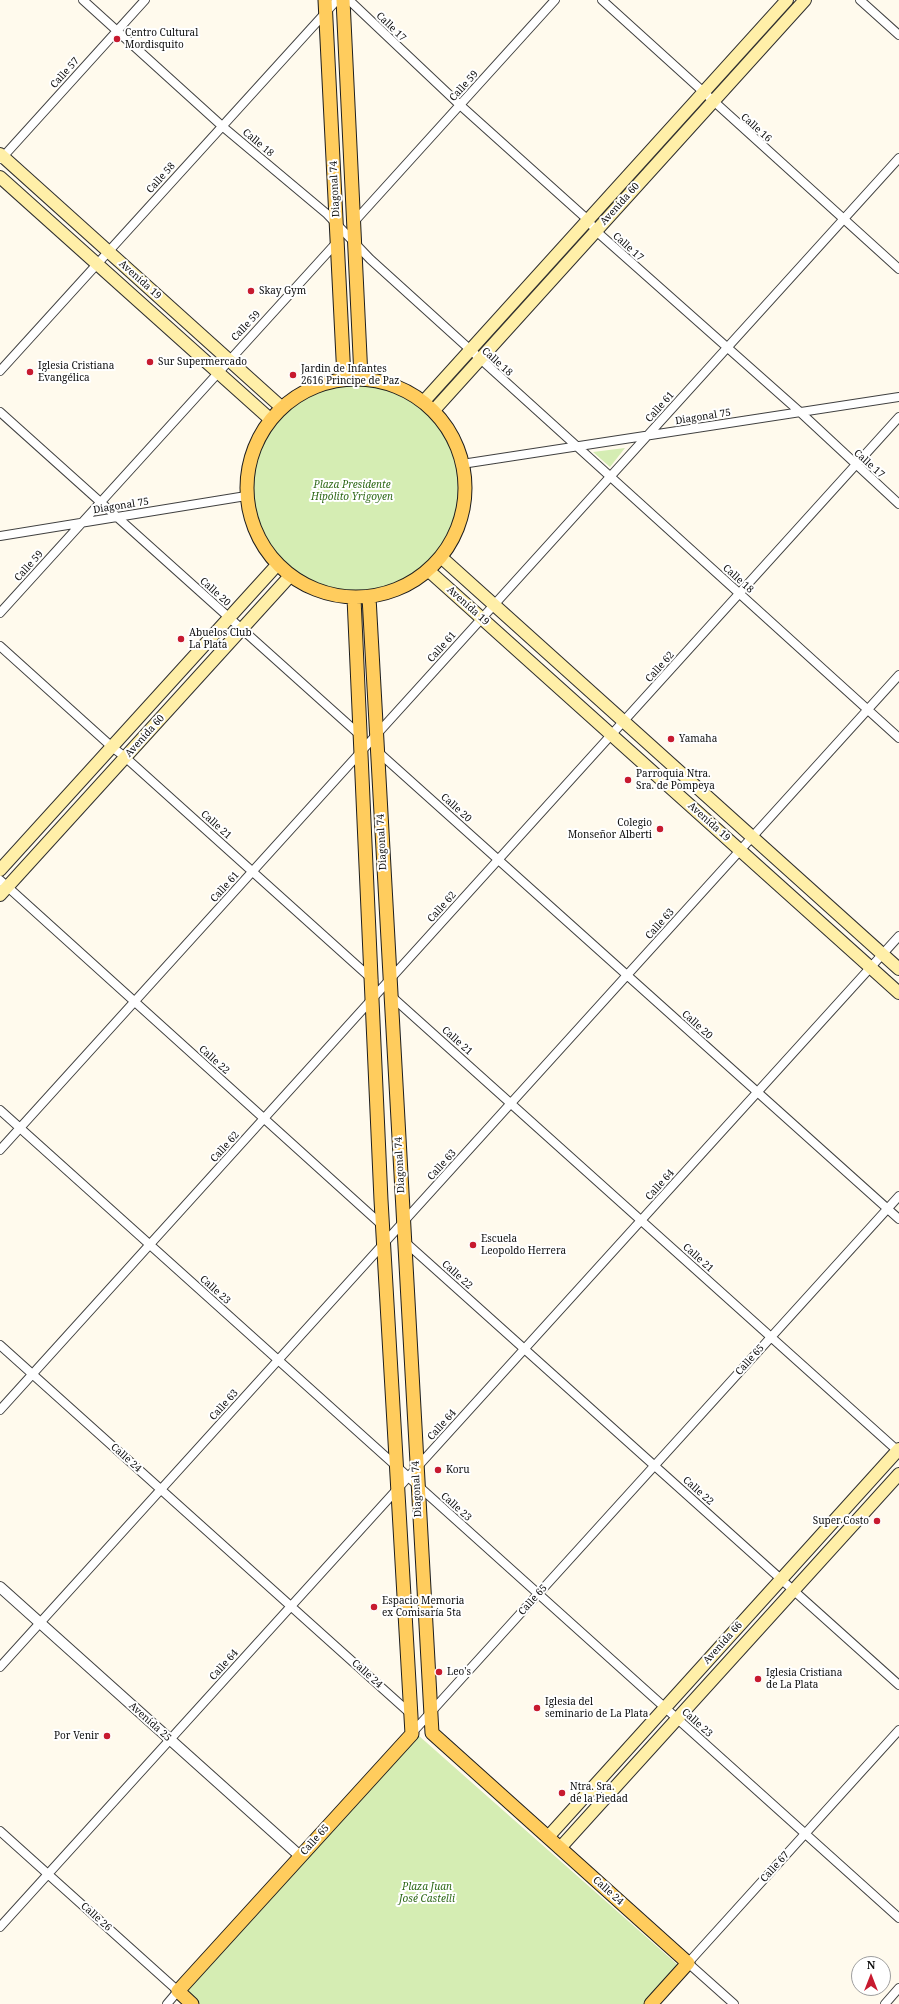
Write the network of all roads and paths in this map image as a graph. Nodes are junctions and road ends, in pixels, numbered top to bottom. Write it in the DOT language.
graph roads {
  1 [pos="83,0"];
  2 [pos="145,0"];
  3 [pos="337,0"];
  4 [pos="343,0"];
  5 [pos="349,0"];
  6 [pos="555,0"];
  7 [pos="602,0"];
  8 [pos="787,0"];
  9 [pos="805,0"];
  10 [pos="860,0"];
  11 [pos="325,5"];
  12 [pos="117,31"];
  13 [pos="899,35"];
  14 [pos="704,92"];
  15 [pos="713,102"];
  16 [pos="460,105"];
  17 [pos="222,126"];
  18 [pos="1,157"];
  19 [pos="899,158"];
  20 [pos="0,177"];
  21 [pos="843,219"];
  22 [pos="588,220"];
  23 [pos="344,230"];
  24 [pos="596,231"];
  25 [pos="354,243"];
  26 [pos="108,252"];
  27 [pos="97,264"];
  28 [pos="899,269"];
  29 [pos="726,348"];
  30 [pos="470,350"];
  31 [pos="480,359"];
  32 [pos="229,360"];
  33 [pos="0,370"];
  34 [pos="218,372"];
  35 [pos="361,377"];
  36 [pos="344,378"];
  37 [pos="899,397"];
  38 [pos="424,400"];
  39 [pos="280,406"];
  40 [pos="435,409"];
  41 [pos="0,412"];
  42 [pos="800,412"];
  43 [pos="899,417"];
  44 [pos="270,419"];
  45 [pos="648,436"];
  46 [pos="576,447"];
  47 [pos="462,464"];
  48 [pos="856,466"];
  49 [pos="610,477"];
  50 [pos="246,496"];
  51 [pos="100,502"];
  52 [pos="899,504"];
  53 [pos="118,517"];
  54 [pos="82,523"];
  55 [pos="0,536"];
  56 [pos="442,558"];
  57 [pos="277,565"];
  58 [pos="429,571"];
  59 [pos="290,576"];
  60 [pos="740,594"];
  61 [pos="369,597"];
  62 [pos="354,598"];
  63 [pos="494,605"];
  64 [pos="0,613"];
  65 [pos="229,618"];
  66 [pos="481,618"];
  67 [pos="242,629"];
  68 [pos="0,646"];
  69 [pos="899,675"];
  70 [pos="868,710"];
  71 [pos="624,722"];
  72 [pos="612,735"];
  73 [pos="899,738"];
  74 [pos="369,743"];
  75 [pos="112,747"];
  76 [pos="125,757"];
  77 [pos="752,837"];
  78 [pos="740,851"];
  79 [pos="499,860"];
  80 [pos="0,870"];
  81 [pos="252,871"];
  82 [pos="2,887"];
  83 [pos="899,936"];
  84 [pos="882,954"];
  85 [pos="870,968"];
  86 [pos="899,969"];
  87 [pos="627,975"];
  88 [pos="381,988"];
  89 [pos="899,993"];
  90 [pos="134,1001"];
  91 [pos="757,1092"];
  92 [pos="511,1104"];
  93 [pos="0,1110"];
  94 [pos="264,1119"];
  95 [pos="20,1128"];
  96 [pos="0,1150"];
  97 [pos="899,1196"];
  98 [pos="899,1208"];
  99 [pos="888,1209"];
  100 [pos="899,1219"];
  101 [pos="641,1220"];
  102 [pos="403,1223"];
  103 [pos="383,1225"];
  104 [pos="389,1238"];
  105 [pos="404,1241"];
  106 [pos="150,1245"];
  107 [pos="771,1337"];
  108 [pos="0,1345"];
  109 [pos="524,1349"];
  110 [pos="278,1360"];
  111 [pos="33,1374"];
  112 [pos="0,1410"];
  113 [pos="899,1451"];
  114 [pos="655,1466"];
  115 [pos="397,1467"];
  116 [pos="899,1474"];
  117 [pos="414,1477"];
  118 [pos="398,1488"];
  119 [pos="161,1489"];
  120 [pos="781,1580"];
  121 [pos="0,1587"];
  122 [pos="793,1590"];
  123 [pos="538,1594"];
  124 [pos="291,1606"];
  125 [pos="40,1623"];
  126 [pos="0,1667"];
  127 [pos="899,1685"];
  128 [pos="665,1708"];
  129 [pos="410,1714"];
  130 [pos="425,1719"];
  131 [pos="677,1719"];
  132 [pos="899,1730"];
  133 [pos="432,1733"];
  134 [pos="412,1734"];
  135 [pos="170,1740"];
  136 [pos="0,1831"];
  137 [pos="805,1834"];
  138 [pos="548,1837"];
  139 [pos="560,1848"];
  140 [pos="300,1856"];
  141 [pos="48,1874"];
  142 [pos="899,1918"];
  143 [pos="0,1927"];
  144 [pos="688,1963"];
  145 [pos="899,1988"];
  146 [pos="178,1991"];
  147 [pos="166,2004"];
  148 [pos="192,2004"];
  149 [pos="651,2004"];
  150 [pos="734,2004"];
  151 [pos="885,2004"];
  1 -- 12 [label="street, Calle 18"];
  2 -- 12 [label="street, Calle 57"];
  3 -- 11 [label="street, Calle 58"];
  4 -- 23 [label="main road, Diagonal 74"];
  5 -- 16 [label="street, Calle 17"];
  6 -- 16 [label="street, Calle 59"];
  7 -- 14 [label="street, Calle 16"];
  8 -- 14 [label="main road, Avenida 60"];
  9 -- 15 [label="main road, Avenida 60"];
  10 -- 13 [label="street"];
  11 -- 17 [label="street, Calle 58"];
  11 -- 23 [label="main road, Diagonal 74"];
  12 -- 17 [label="street, Calle 18"];
  12 -- 18 [label="street, Calle 57"];
  14 -- 15 [label="street, Calle 16"];
  14 -- 22 [label="main road, Avenida 60"];
  15 -- 21 [label="street, Calle 16"];
  15 -- 24 [label="main road, Avenida 60"];
  16 -- 22 [label="street, Calle 17"];
  16 -- 23 [label="street, Calle 59"];
  17 -- 23 [label="street, Calle 18"];
  17 -- 26 [label="street, Calle 58"];
  18 -- 26 [label="main road, Avenida 19"];
  19 -- 21 [label="street, Calle 61"];
  20 -- 27 [label="main road, Avenida 19"];
  21 -- 28 [label="street, Calle 16"];
  21 -- 29 [label="street, Calle 61"];
  22 -- 24 [label="street, Calle 17"];
  22 -- 30 [label="main road, Avenida 60"];
  23 -- 25 [label="main road, Diagonal 74"];
  23 -- 32 [label="street, Calle 59"];
  23 -- 36 [label="main road, Diagonal 74"];
  24 -- 29 [label="street, Calle 17"];
  24 -- 31 [label="main road, Avenida 60"];
  25 -- 30 [label="street, Calle 18"];
  25 -- 35 [label="main road, Diagonal 74"];
  26 -- 27 [label="street, Calle 58"];
  26 -- 32 [label="main road, Avenida 19"];
  27 -- 33 [label="street, Calle 58"];
  27 -- 34 [label="main road, Avenida 19"];
  29 -- 42 [label="street, Calle 17"];
  29 -- 45 [label="street, Calle 61"];
  30 -- 31 [label="street, Calle 18"];
  30 -- 38 [label="main road, Avenida 60"];
  31 -- 40 [label="main road, Avenida 60"];
  31 -- 46 [label="street, Calle 18"];
  32 -- 34 [label="street, Calle 59"];
  32 -- 39 [label="main road, Avenida 19"];
  34 -- 44 [label="main road, Avenida 19"];
  34 -- 51 [label="street, Calle 59"];
  35 -- 36 [label="main road"];
  35 -- 38 [label="main road"];
  36 -- 39 [label="main road"];
  37 -- 42 [label="street, Diagonal 75"];
  38 -- 40 [label="main road"];
  39 -- 44 [label="main road"];
  40 -- 47 [label="main road"];
  41 -- 51 [label="street, Calle 20"];
  42 -- 45 [label="street, Diagonal 75"];
  42 -- 48 [label="street, Calle 17"];
  43 -- 48 [label="street, Calle 62"];
  44 -- 50 [label="main road"];
  45 -- 46 [label="street, Diagonal 75"];
  45 -- 49 [label="street, Calle 61"];
  46 -- 47 [label="street, Diagonal 75"];
  46 -- 49 [label="street, Calle 18"];
  47 -- 56 [label="main road"];
  48 -- 52 [label="street, Calle 17"];
  48 -- 60 [label="street, Calle 62"];
  49 -- 60 [label="street, Calle 18"];
  49 -- 63 [label="street, Calle 61"];
  50 -- 53 [label="street, Diagonal 75"];
  50 -- 57 [label="main road"];
  51 -- 53 [label="street, Calle 20"];
  51 -- 54 [label="street, Calle 59"];
  53 -- 54 [label="street, Diagonal 75"];
  53 -- 65 [label="street, Calle 20"];
  54 -- 55 [label="street, Diagonal 75"];
  54 -- 64 [label="street, Calle 59"];
  56 -- 58 [label="main road"];
  56 -- 63 [label="main road, Avenida 19"];
  57 -- 59 [label="main road"];
  57 -- 65 [label="main road, Avenida 60"];
  58 -- 61 [label="main road"];
  58 -- 66 [label="main road, Avenida 19"];
  59 -- 62 [label="main road"];
  59 -- 67 [label="main road, Avenida 60"];
  60 -- 70 [label="street, Calle 18"];
  60 -- 71 [label="street, Calle 62"];
  61 -- 62 [label="main road"];
  61 -- 74 [label="main road, Diagonal 74"];
  62 -- 74 [label="main road, Diagonal 74"];
  63 -- 66 [label="street, Calle 61"];
  63 -- 71 [label="main road, Avenida 19"];
  65 -- 67 [label="street, Calle 20"];
  65 -- 75 [label="main road, Avenida 60"];
  66 -- 72 [label="main road, Avenida 19"];
  66 -- 74 [label="street, Calle 61"];
  67 -- 74 [label="street, Calle 20"];
  67 -- 76 [label="main road, Avenida 60"];
  68 -- 75 [label="street, Calle 21"];
  69 -- 70 [label="street, Calle 63"];
  70 -- 73 [label="street, Calle 18"];
  70 -- 77 [label="street, Calle 63"];
  71 -- 72 [label="street, Calle 62"];
  71 -- 77 [label="main road, Avenida 19"];
  72 -- 78 [label="main road, Avenida 19"];
  72 -- 79 [label="street, Calle 62"];
  74 -- 79 [label="street, Calle 20"];
  74 -- 81 [label="street, Calle 61"];
  74 -- 88 [label="main road, Diagonal 74"];
  74 -- 88 [label="main road, Diagonal 74"];
  75 -- 76 [label="street, Calle 21"];
  75 -- 80 [label="main road, Avenida 60"];
  76 -- 81 [label="street, Calle 21"];
  76 -- 82 [label="main road, Avenida 60"];
  77 -- 78 [label="street, Calle 63"];
  77 -- 84 [label="main road, Avenida 19"];
  78 -- 85 [label="main road, Avenida 19"];
  78 -- 87 [label="street, Calle 63"];
  79 -- 87 [label="street, Calle 20"];
  79 -- 88 [label="street, Calle 62"];
  81 -- 88 [label="street, Calle 21"];
  81 -- 90 [label="street, Calle 61"];
  82 -- 90 [label="street, Calle 22"];
  83 -- 84 [label="street, Calle 64"];
  84 -- 85 [label="street, Calle 64"];
  84 -- 86 [label="main road, Avenida 19"];
  85 -- 89 [label="main road, Avenida 19"];
  85 -- 91 [label="street, Calle 64"];
  87 -- 91 [label="street, Calle 20"];
  87 -- 92 [label="street, Calle 63"];
  88 -- 92 [label="street, Calle 21"];
  88 -- 94 [label="street, Calle 62"];
  88 -- 102 [label="main road, Diagonal 74"];
  88 -- 103 [label="main road, Diagonal 74"];
  90 -- 94 [label="street, Calle 22"];
  90 -- 95 [label="street, Calle 61"];
  91 -- 99 [label="street, Calle 20"];
  91 -- 101 [label="street, Calle 64"];
  92 -- 101 [label="street, Calle 21"];
  92 -- 102 [label="street, Calle 63"];
  93 -- 95 [label="street, Calle 23"];
  94 -- 103 [label="street, Calle 22"];
  94 -- 106 [label="street, Calle 62"];
  95 -- 96 [label="street, Calle 61"];
  95 -- 106 [label="street, Calle 23"];
  97 -- 99 [label="street, Calle 65"];
  98 -- 99 [label="street"];
  99 -- 100 [label="street, Calle 20"];
  99 -- 107 [label="street, Calle 65"];
  101 -- 107 [label="street, Calle 21"];
  101 -- 109 [label="street, Calle 64"];
  102 -- 104 [label="street, Calle 63"];
  102 -- 105 [label="main road, Diagonal 74"];
  103 -- 104 [label="main road, Diagonal 74"];
  104 -- 105 [label="street, Calle 22"];
  104 -- 110 [label="street, Calle 63"];
  104 -- 115 [label="main road, Diagonal 74"];
  105 -- 109 [label="street, Calle 22"];
  105 -- 117 [label="main road, Diagonal 74"];
  106 -- 110 [label="street, Calle 23"];
  106 -- 111 [label="street, Calle 62"];
  107 -- 113 [label="street, Calle 21"];
  107 -- 114 [label="street, Calle 65"];
  108 -- 111 [label="street, Calle 24"];
  109 -- 114 [label="street, Calle 22"];
  109 -- 117 [label="street, Calle 64"];
  110 -- 115 [label="street, Calle 23"];
  110 -- 119 [label="street, Calle 63"];
  111 -- 112 [label="street, Calle 62"];
  111 -- 119 [label="street, Calle 24"];
  113 -- 120 [label="main road, Avenida 66"];
  114 -- 120 [label="street, Calle 22"];
  114 -- 123 [label="street, Calle 65"];
  115 -- 117 [label="street, Calle 23"];
  115 -- 118 [label="main road, Diagonal 74"];
  116 -- 122 [label="main road, Avenida 66"];
  117 -- 118 [label="street, Calle 64"];
  117 -- 123 [label="street, Calle 23"];
  117 -- 130 [label="main road, Diagonal 74"];
  118 -- 124 [label="street, Calle 64"];
  118 -- 129 [label="main road, Diagonal 74"];
  119 -- 124 [label="street, Calle 24"];
  119 -- 125 [label="street, Calle 63"];
  120 -- 122 [label="street, Calle 22"];
  120 -- 128 [label="main road, Avenida 66"];
  121 -- 125 [label="street, Avenida 25"];
  122 -- 127 [label="street, Calle 22"];
  122 -- 131 [label="main road, Avenida 66"];
  123 -- 128 [label="street, Calle 23"];
  123 -- 130 [label="street, Calle 65"];
  124 -- 129 [label="street, Calle 24"];
  124 -- 135 [label="street, Calle 64"];
  125 -- 126 [label="street, Calle 63"];
  125 -- 135 [label="street, Avenida 25"];
  128 -- 131 [label="street, Calle 23"];
  128 -- 138 [label="main road, Avenida 66"];
  129 -- 130 [label="street, Calle 24"];
  129 -- 134 [label="main road, Diagonal 74"];
  130 -- 133 [label="main road, Diagonal 74"];
  130 -- 134 [label="street, Calle 65"];
  131 -- 137 [label="street, Calle 23"];
  131 -- 139 [label="main road, Avenida 66"];
  132 -- 137 [label="street, Calle 67"];
  133 -- 138 [label="main road, Calle 24"];
  134 -- 140 [label="main road, Calle 65"];
  135 -- 140 [label="street, Avenida 25"];
  135 -- 141 [label="street, Calle 64"];
  136 -- 141 [label="street, Calle 26"];
  137 -- 142 [label="street, Calle 23"];
  137 -- 144 [label="street, Calle 67"];
  138 -- 139 [label="main road, Calle 24"];
  139 -- 144 [label="main road, Calle 24"];
  140 -- 146 [label="main road, Calle 65"];
  141 -- 143 [label="street, Calle 64"];
  141 -- 146 [label="street, Calle 26"];
  144 -- 149 [label="main road, Calle 67"];
  144 -- 150 [label="street, Calle 24"];
  145 -- 151 [label="street"];
  146 -- 147 [label="street, Calle 65"];
  146 -- 148 [label="main road, Calle 26"];
}
